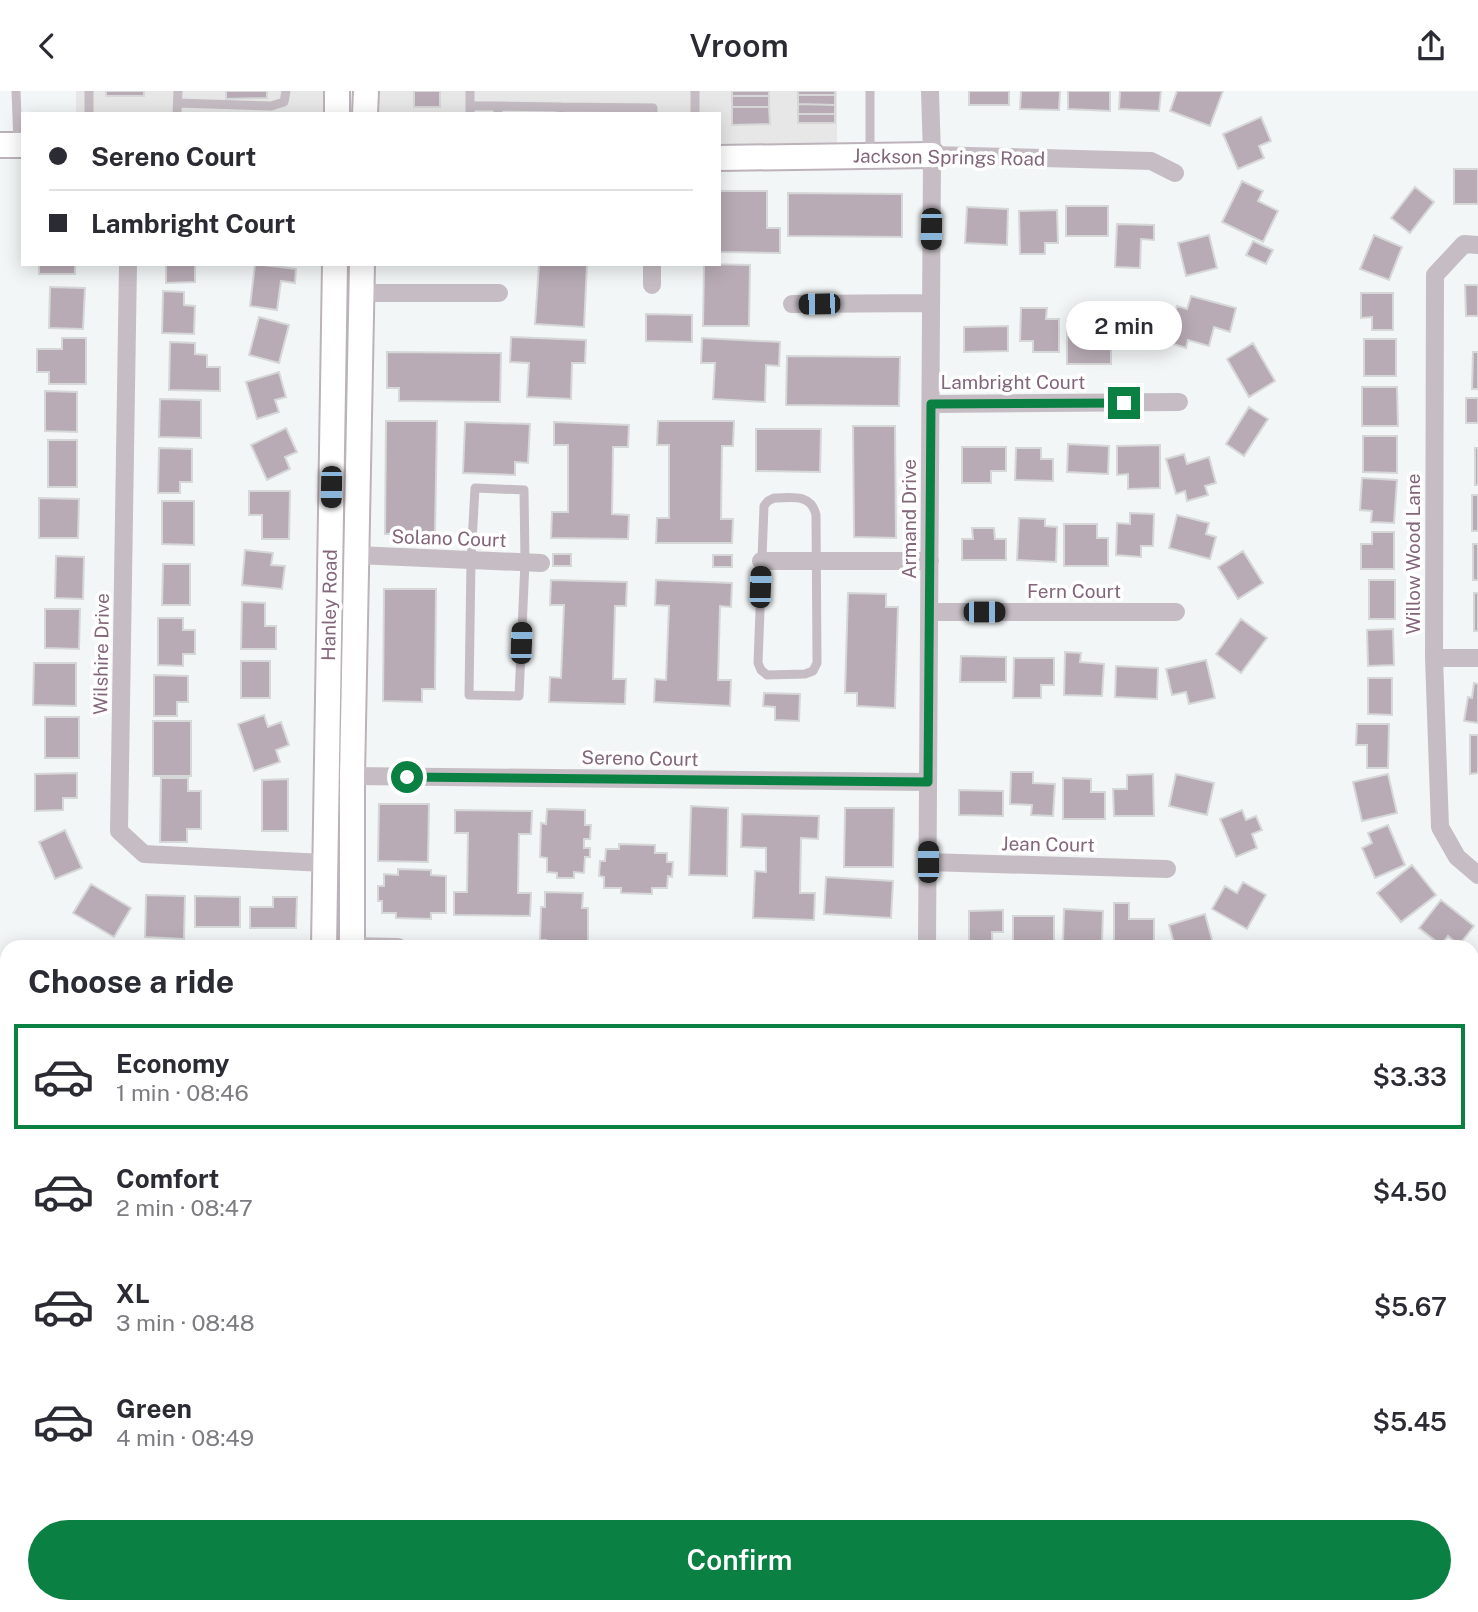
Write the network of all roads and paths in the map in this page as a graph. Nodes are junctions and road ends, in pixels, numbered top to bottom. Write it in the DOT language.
graph roads {
  1 [pos="16,91"];
  2 [pos="89,91"];
  3 [pos="178,91"];
  4 [pos="286,91"];
  5 [pos="337,91"];
  6 [pos="366,91"];
  7 [pos="470,91"];
  8 [pos="695,91"];
  9 [pos="870,91"];
  10 [pos="930,91"];
  11 [pos="178,109"];
  12 [pos="470,110"];
  13 [pos="498,110"];
  14 [pos="561,110"];
  15 [pos="89,112"];
  16 [pos="337,112"];
  17 [pos="365,112"];
  18 [pos="653,112"];
  19 [pos="695,112"];
  20 [pos="14,145"];
  21 [pos="932,155"];
  22 [pos="870,156"];
  23 [pos="721,158"];
  24 [pos="1175,173"];
  25 [pos="1478,245"];
  26 [pos="128,266"];
  27 [pos="335,266"];
  28 [pos="362,266"];
  29 [pos="652,266"];
  30 [pos="652,285"];
  31 [pos="362,293"];
  32 [pos="499,293"];
  33 [pos="930,303"];
  34 [pos="792,304"];
  35 [pos="1180,403"];
  36 [pos="931,404"];
  37 [pos="331,487"];
  38 [pos="356,555"];
  39 [pos="471,559"];
  40 [pos="761,561"];
  41 [pos="930,561"];
  42 [pos="533,562"];
  43 [pos="816,562"];
  44 [pos="329,593"];
  45 [pos="929,612"];
  46 [pos="1176,612"];
  47 [pos="1434,657"];
  48 [pos="1478,657"];
  49 [pos="352,776"];
  50 [pos="928,782"];
  51 [pos="928,862"];
  52 [pos="324,863"];
  53 [pos="1167,869"];
  54 [pos="1478,875"];
  55 [pos="324,940"];
  56 [pos="352,940"];
  57 [pos="927,940"];
  1 -- 20 [label="lane"];
  2 -- 15 [label="lane"];
  3 -- 11 [label="lane"];
  4 -- 11 [label="lane"];
  5 -- 16 [label="main road"];
  6 -- 17 [label="main road"];
  7 -- 12 [label="lane"];
  8 -- 19 [label="lane"];
  9 -- 22 [label="lane"];
  10 -- 21 [label="street, Armand Drive"];
  12 -- 13 [label="lane"];
  13 -- 14 [label="lane"];
  14 -- 18 [label="lane"];
  21 -- 22 [label="main road, Jackson Springs Road"];
  21 -- 24 [label="street, Jackson Springs Road"];
  21 -- 33 [label="street, Armand Drive"];
  22 -- 23 [label="main road, Jackson Springs Road"];
  25 -- 47 [label="street, Willow Wood Lane"];
  26 -- 52 [label="street, Wilshire Drive"];
  27 -- 37 [label="main road, Hanley Road"];
  28 -- 31 [label="main road, Hanley Road"];
  29 -- 30 [label="street"];
  31 -- 32 [label="street"];
  31 -- 38 [label="main road, Hanley Road"];
  33 -- 34 [label="street"];
  33 -- 36 [label="street, Armand Drive"];
  35 -- 36 [label="street, Lambright Court"];
  36 -- 41 [label="street, Armand Drive"];
  37 -- 38 [label="main road"];
  37 -- 44 [label="main road, Hanley Road"];
  38 -- 39 [label="street, Solano Court"];
  38 -- 44 [label="main road"];
  38 -- 49 [label="main road, Hanley Road"];
  39 -- 42 [label="street, Solano Court"];
  39 -- 42 [label="lane"];
  39 -- 42 [label="lane"];
  40 -- 43 [label="street"];
  40 -- 43 [label="lane"];
  40 -- 43 [label="lane"];
  41 -- 43 [label="street"];
  41 -- 45 [label="street, Armand Drive"];
  44 -- 52 [label="main road, Hanley Road"];
  45 -- 46 [label="street, Fern Court"];
  45 -- 50 [label="street, Armand Drive"];
  47 -- 48 [label="street"];
  47 -- 54 [label="street, Willow Wood Lane"];
  49 -- 50 [label="street, Sereno Court"];
  49 -- 56 [label="main road, Hanley Road"];
  50 -- 51 [label="street, Armand Drive"];
  51 -- 53 [label="street, Jean Court"];
  51 -- 57 [label="street, Armand Drive"];
  52 -- 55 [label="main road, Hanley Road"];
}
